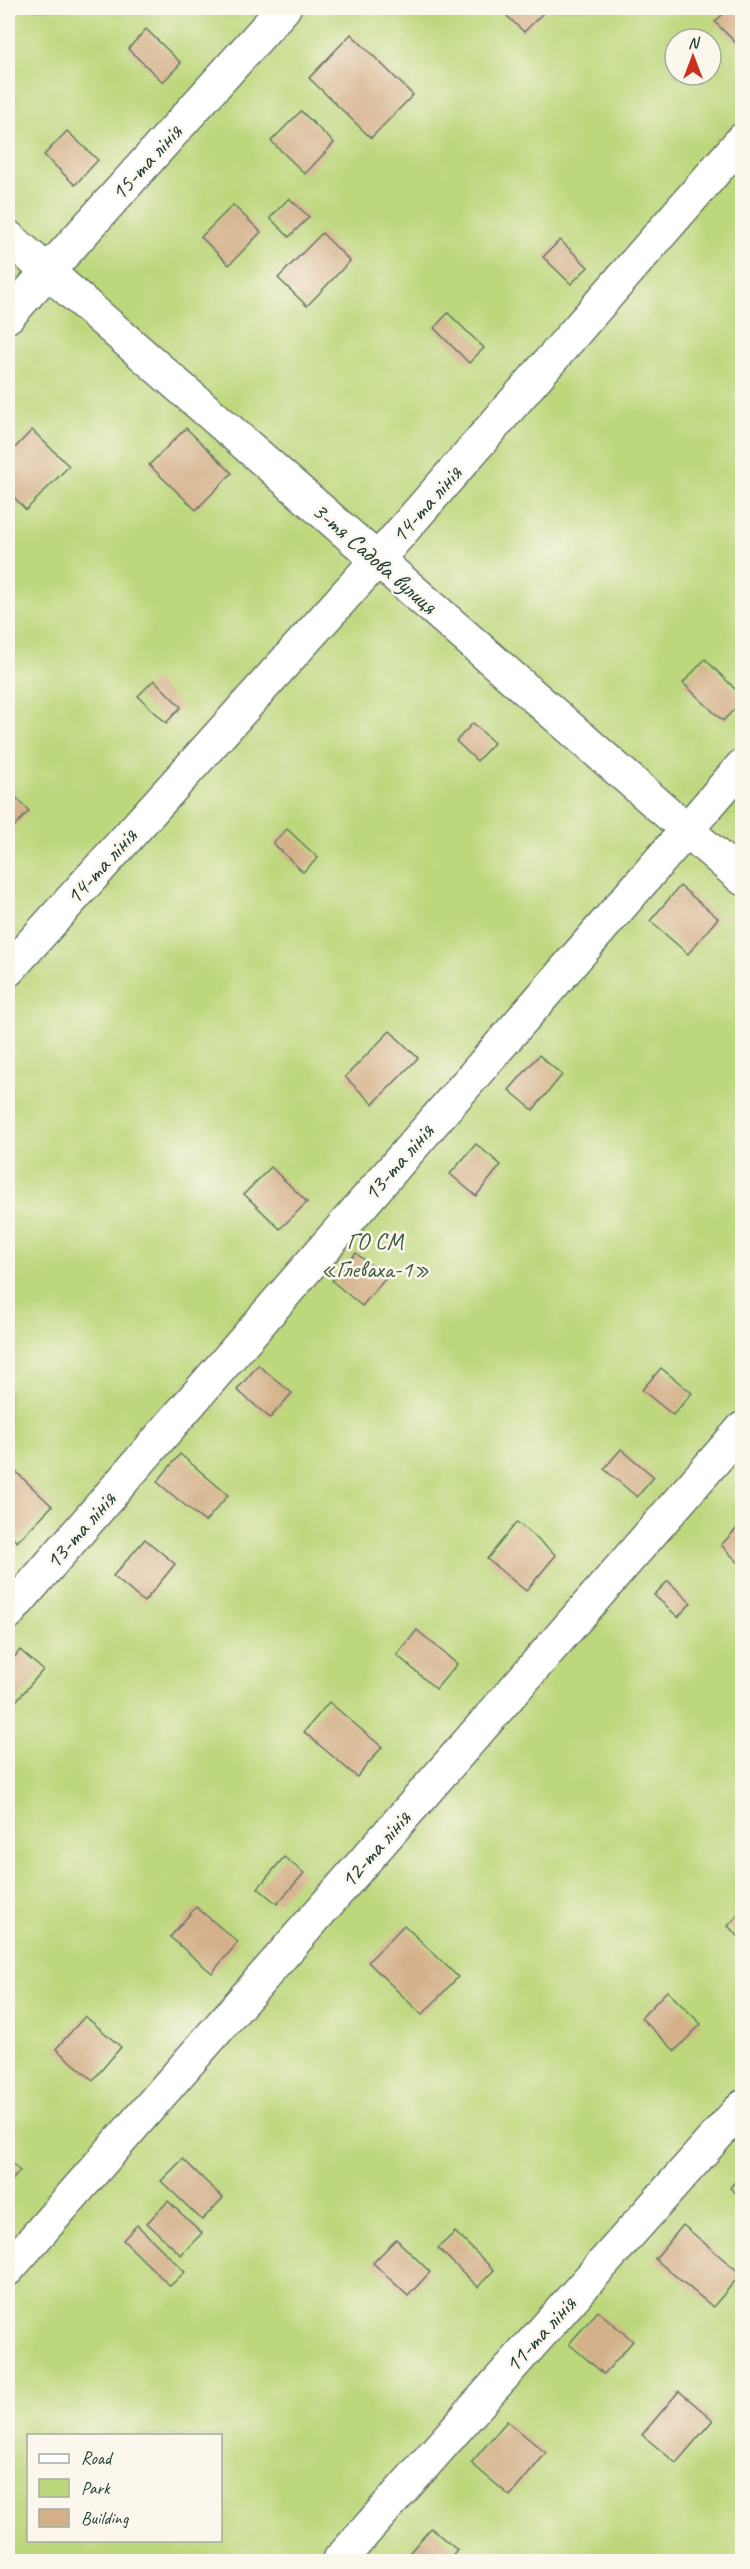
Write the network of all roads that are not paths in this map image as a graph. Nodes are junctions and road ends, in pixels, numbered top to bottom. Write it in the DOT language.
graph roads {
  1 [pos="284,8"];
  2 [pos="742,140"];
  3 [pos="8,237"];
  4 [pos="47,272"];
  5 [pos="8,316"];
  6 [pos="377,560"];
  7 [pos="742,766"];
  8 [pos="687,830"];
  9 [pos="742,878"];
  10 [pos="8,970"];
  11 [pos="742,1429"];
  12 [pos="8,1614"];
  13 [pos="742,2107"];
  14 [pos="8,2269"];
  15 [pos="338,2562"];
  1 -- 4 [label="street, 15-та лінія"];
  2 -- 6 [label="street, 14-та лінія"];
  3 -- 4 [label="street, 3-тя Садова вулиця"];
  4 -- 5 [label="street, 15-та лінія"];
  4 -- 6 [label="street, 3-тя Садова вулиця"];
  6 -- 8 [label="street, 3-тя Садова вулиця"];
  6 -- 10 [label="street, 14-та лінія"];
  7 -- 8 [label="street, 13-та лінія"];
  8 -- 9 [label="street, 3-тя Садова вулиця"];
  8 -- 12 [label="street, 13-та лінія"];
  11 -- 14 [label="street, 12-та лінія"];
  13 -- 15 [label="street, 11-та лінія"];
}
